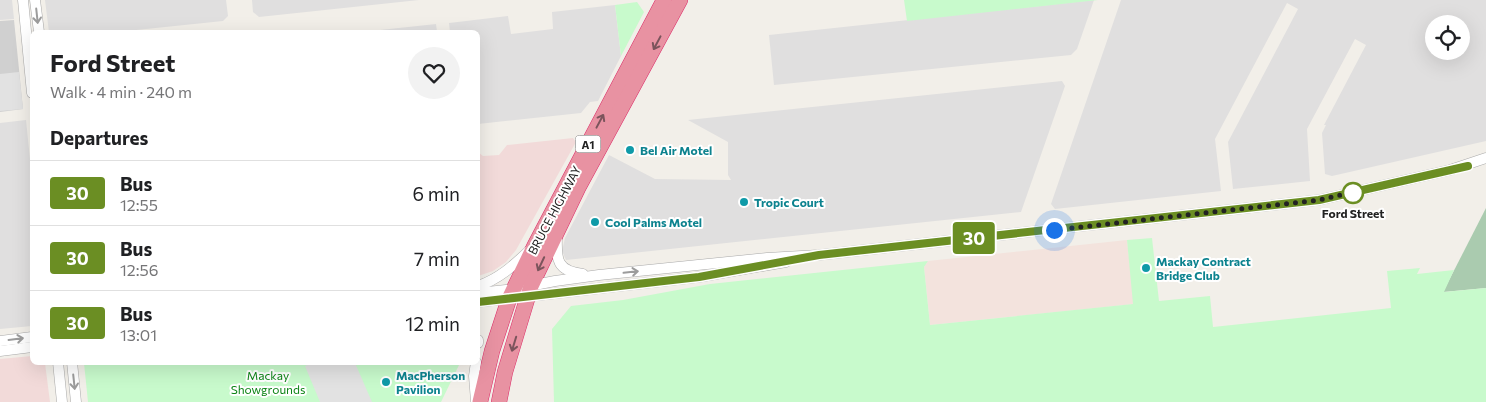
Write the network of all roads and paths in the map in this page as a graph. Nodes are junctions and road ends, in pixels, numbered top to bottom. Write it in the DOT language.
graph roads {
  1 [pos="23,0"];
  2 [pos="35,0"];
  3 [pos="664,0"];
  4 [pos="680,0"];
  5 [pos="39,30"];
  6 [pos="30,50"];
  7 [pos="1486,158"];
  8 [pos="557,229"];
  9 [pos="535,245"];
  10 [pos="819,255"];
  11 [pos="599,275"];
  12 [pos="480,285"];
  13 [pos="529,291"];
  14 [pos="480,292"];
  15 [pos="511,294"];
  16 [pos="480,302"];
  17 [pos="30,337"];
  18 [pos="0,341"];
  19 [pos="30,347"];
  20 [pos="0,351"];
  21 [pos="58,365"];
  22 [pos="72,365"];
  23 [pos="476,365"];
  24 [pos="62,402"];
  25 [pos="76,402"];
  26 [pos="476,402"];
  27 [pos="480,402"];
  28 [pos="499,402"];
  1 -- 6 [label="street"];
  2 -- 5 [label="street, one-way"];
  9 -- 3 [label="highway, BRUCE HIGHWAY / A1, one-way"];
  4 -- 8 [label="highway, BRUCE HIGHWAY / A1, one-way"];
  7 -- 10 [label="street"];
  8 -- 11 [label="street"];
  8 -- 13 [label="highway, BRUCE HIGHWAY / A1, one-way"];
  9 -- 12 [label="street"];
  9 -- 15 [label="highway, BRUCE HIGHWAY / A1"];
  11 -- 10 [label="street, one-way"];
  10 -- 13 [label="street"];
  11 -- 13 [label="street"];
  13 -- 15 [label="street"];
  13 -- 28 [label="highway, BRUCE HIGHWAY / A1, one-way"];
  14 -- 15 [label="street"];
  15 -- 16 [label="street"];
  15 -- 27 [label="highway, BRUCE HIGHWAY / A1"];
  18 -- 17 [label="street, one-way"];
  19 -- 20 [label="street"];
  21 -- 24 [label="street"];
  22 -- 25 [label="street, one-way"];
  23 -- 26 [label="street"];
}
